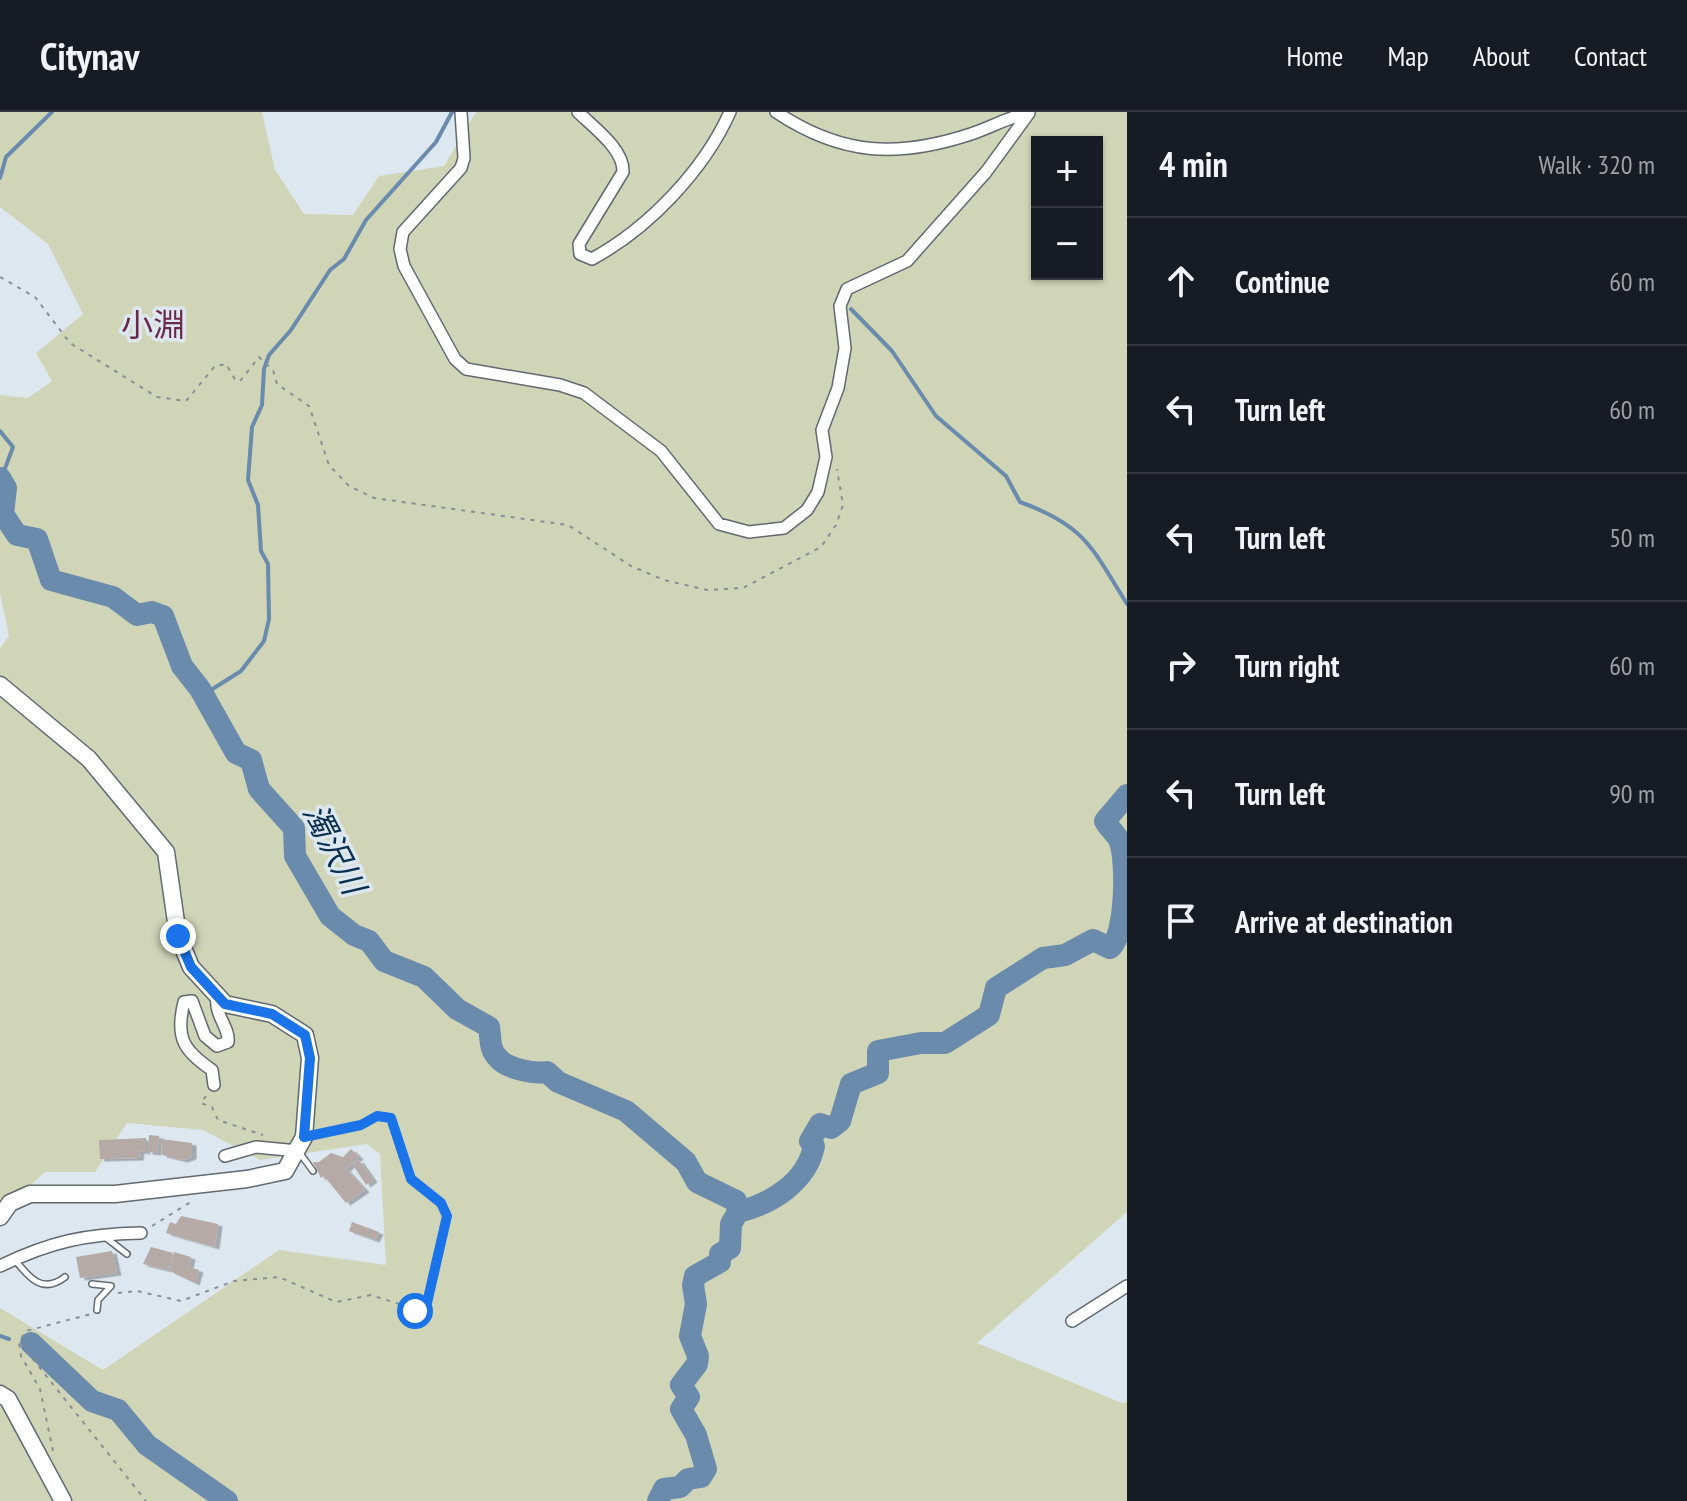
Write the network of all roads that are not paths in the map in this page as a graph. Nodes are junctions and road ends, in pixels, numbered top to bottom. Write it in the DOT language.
graph roads {
  1 [pos="461,112"];
  2 [pos="578,112"];
  3 [pos="730,112"];
  4 [pos="776,112"];
  5 [pos="0,685"];
  6 [pos="217,997"];
  7 [pos="214,1085"];
  8 [pos="301,1144"];
  9 [pos="225,1156"];
  10 [pos="313,1171"];
  11 [pos="0,1217"];
  12 [pos="141,1233"];
  13 [pos="101,1234"];
  14 [pos="127,1254"];
  15 [pos="15,1259"];
  16 [pos="0,1266"];
  17 [pos="65,1277"];
  18 [pos="92,1284"];
  19 [pos="1127,1286"];
  20 [pos="97,1310"];
  21 [pos="1072,1321"];
  22 [pos="0,1394"];
  23 [pos="63,1501"];
  1 -- 4 [label="street"];
  2 -- 3 [label="street"];
  5 -- 6 [label="street"];
  6 -- 7 [label="street"];
  6 -- 8 [label="street"];
  8 -- 9 [label="street"];
  8 -- 10 [label="lane"];
  8 -- 11 [label="street"];
  12 -- 13 [label="street"];
  13 -- 14 [label="lane"];
  13 -- 15 [label="street"];
  15 -- 16 [label="street"];
  15 -- 17 [label="lane"];
  18 -- 20 [label="lane"];
  19 -- 21 [label="street"];
  22 -- 23 [label="street"];
}
